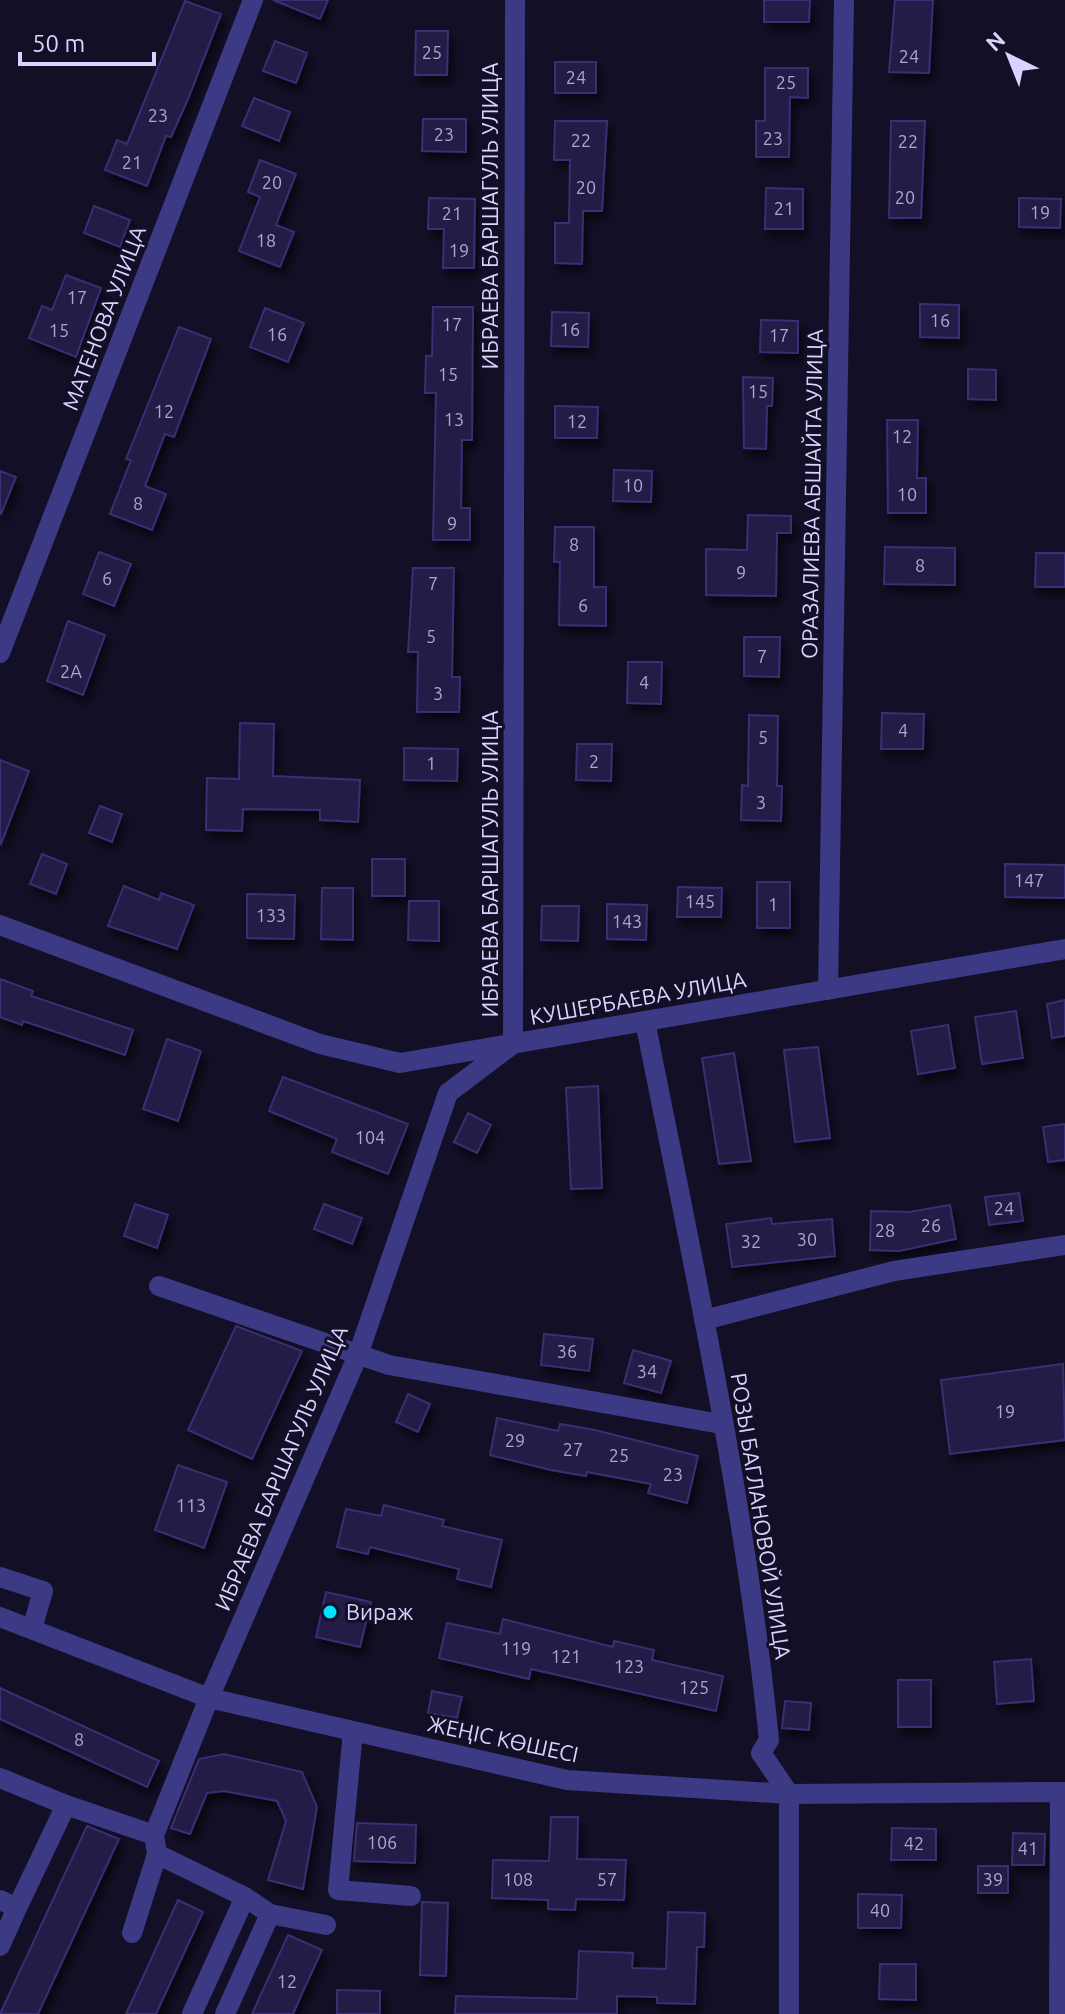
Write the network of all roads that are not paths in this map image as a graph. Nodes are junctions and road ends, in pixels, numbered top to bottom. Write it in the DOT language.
graph roads {
  1 [pos="253,0"];
  2 [pos="515,0"];
  3 [pos="844,0"];
  4 [pos="0,653"];
  5 [pos="0,925"];
  6 [pos="1065,949"];
  7 [pos="828,990"];
  8 [pos="645,1021"];
  9 [pos="513,1044"];
  10 [pos="1065,1245"];
  11 [pos="159,1286"];
  12 [pos="704,1320"];
  13 [pos="358,1355"];
  14 [pos="721,1424"];
  15 [pos="0,1577"];
  16 [pos="0,1617"];
  17 [pos="32,1629"];
  18 [pos="209,1698"];
  19 [pos="353,1731"];
  20 [pos="0,1778"];
  21 [pos="1062,1792"];
  22 [pos="789,1794"];
  23 [pos="66,1805"];
  24 [pos="156,1844"];
  25 [pos="411,1896"];
  26 [pos="245,1897"];
  27 [pos="8,1904"];
  28 [pos="270,1914"];
  29 [pos="326,1925"];
  30 [pos="132,1933"];
  31 [pos="0,1946"];
  32 [pos="192,2014"];
  33 [pos="225,2014"];
  34 [pos="789,2014"];
  35 [pos="1059,2014"];
  1 -- 4 [label="street, МАТЕНОВА УЛИЦА"];
  2 -- 9 [label="street, ИБРАЕВА БАРШАГУЛЬ УЛИЦА"];
  3 -- 7 [label="street, ОРАЗАЛИЕВА АБШАЙТА УЛИЦА"];
  5 -- 9 [label="street, КУШЕРБАЕВА УЛИЦА"];
  6 -- 7 [label="street, КУШЕРБАЕВА УЛИЦА"];
  7 -- 8 [label="street, КУШЕРБАЕВА УЛИЦА"];
  8 -- 9 [label="street, КУШЕРБАЕВА УЛИЦА"];
  8 -- 12 [label="street, РОЗЫ БАГЛАНОВОЙ УЛИЦА"];
  9 -- 13 [label="street, ИБРАЕВА БАРШАГУЛЬ УЛИЦА"];
  10 -- 12 [label="street"];
  11 -- 13 [label="street"];
  12 -- 14 [label="street, РОЗЫ БАГЛАНОВОЙ УЛИЦА"];
  13 -- 14 [label="street"];
  13 -- 18 [label="street, ИБРАЕВА БАРШАГУЛЬ УЛИЦА"];
  14 -- 22 [label="street, РОЗЫ БАГЛАНОВОЙ УЛИЦА"];
  15 -- 17 [label="street"];
  16 -- 17 [label="street, ЖЕҢІС КӨШЕСІ"];
  17 -- 18 [label="street, ЖЕҢІС КӨШЕСІ"];
  18 -- 19 [label="street, ЖЕҢІС КӨШЕСІ"];
  18 -- 24 [label="street, ИБРАЕВА БАРШАГУЛЬ УЛИЦА"];
  19 -- 22 [label="street, ЖЕҢІС КӨШЕСІ"];
  19 -- 25 [label="street"];
  20 -- 23 [label="street"];
  21 -- 22 [label="street, ЖЕҢІС КӨШЕСІ"];
  21 -- 35 [label="street"];
  22 -- 34 [label="street"];
  23 -- 24 [label="street"];
  23 -- 27 [label="street"];
  24 -- 26 [label="street"];
  24 -- 30 [label="street, ИБРАЕВА БАРШАГУЛЬ УЛИЦА"];
  26 -- 28 [label="street"];
  26 -- 32 [label="street"];
  27 -- 31 [label="street"];
  28 -- 29 [label="street"];
  28 -- 33 [label="street"];
}
